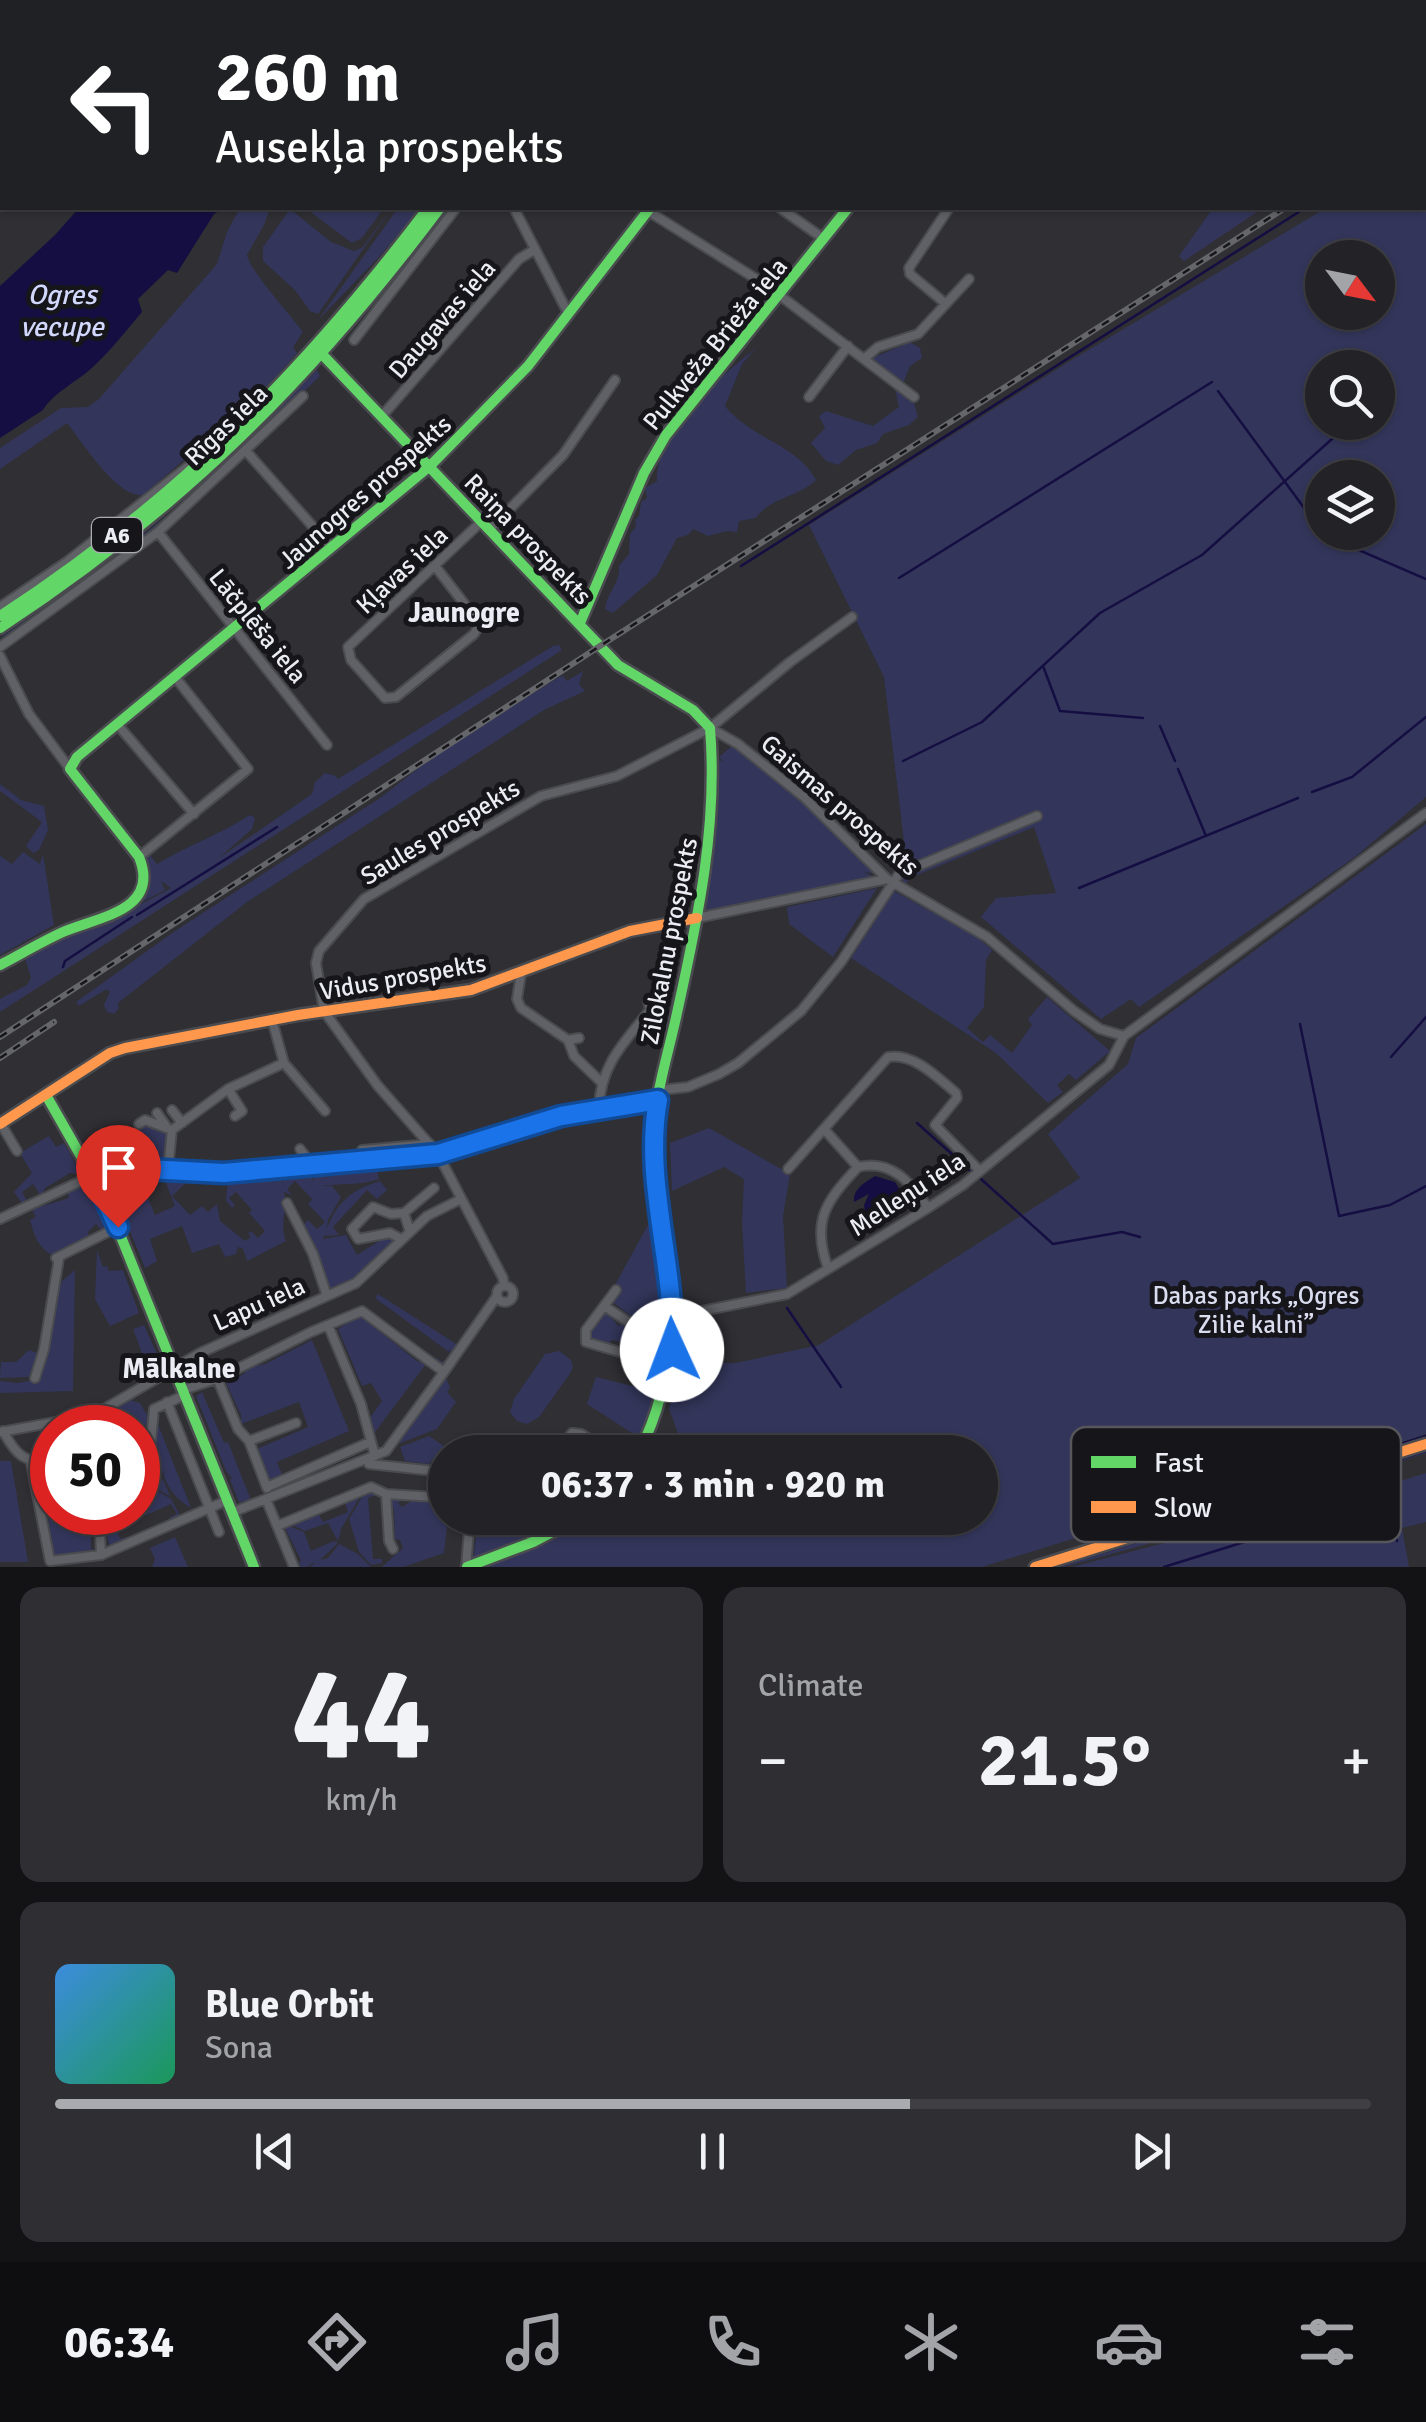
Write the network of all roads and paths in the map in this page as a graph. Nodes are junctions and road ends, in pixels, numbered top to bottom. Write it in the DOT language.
graph roads {
  1 [pos="426,210"];
  2 [pos="439,210"];
  3 [pos="454,210"];
  4 [pos="515,210"];
  5 [pos="646,210"];
  6 [pos="650,210"];
  7 [pos="783,210"];
  8 [pos="846,210"];
  9 [pos="949,210"];
  10 [pos="824,239"];
  11 [pos="534,250"];
  12 [pos="969,280"];
  13 [pos="780,295"];
  14 [pos="946,304"];
  15 [pos="568,314"];
  16 [pos="354,340"];
  17 [pos="848,346"];
  18 [pos="319,351"];
  19 [pos="866,358"];
  20 [pos="615,380"];
  21 [pos="302,396"];
  22 [pos="809,396"];
  23 [pos="914,397"];
  24 [pos="382,416"];
  25 [pos="235,443"];
  26 [pos="430,466"];
  27 [pos="486,525"];
  28 [pos="158,532"];
  29 [pos="332,547"];
  30 [pos="435,566"];
  31 [pos="0,607"];
  32 [pos="0,616"];
  33 [pos="852,617"];
  34 [pos="580,622"];
  35 [pos="0,628"];
  36 [pos="234,628"];
  37 [pos="0,647"];
  38 [pos="0,656"];
  39 [pos="628,672"];
  40 [pos="175,678"];
  41 [pos="116,724"];
  42 [pos="710,728"];
  43 [pos="327,745"];
  44 [pos="70,769"];
  45 [pos="194,814"];
  46 [pos="1426,814"];
  47 [pos="1038,816"];
  48 [pos="140,858"];
  49 [pos="889,881"];
  50 [pos="698,918"];
  51 [pos="0,965"];
  52 [pos="521,974"];
  53 [pos="648,1000"];
  54 [pos="324,1011"];
  55 [pos="272,1020"];
  56 [pos="1124,1036"];
  57 [pos="579,1038"];
  58 [pos="568,1040"];
  59 [pos="284,1063"];
  60 [pos="600,1082"];
  61 [pos="228,1089"];
  62 [pos="46,1094"];
  63 [pos="659,1095"];
  64 [pos="185,1103"];
  65 [pos="599,1107"];
  66 [pos="172,1110"];
  67 [pos="325,1111"];
  68 [pos="156,1114"];
  69 [pos="193,1114"];
  70 [pos="235,1116"];
  71 [pos="182,1123"];
  72 [pos="0,1124"];
  73 [pos="139,1124"];
  74 [pos="169,1128"];
  75 [pos="824,1129"];
  76 [pos="430,1144"];
  77 [pos="300,1149"];
  78 [pos="362,1150"];
  79 [pos="17,1151"];
  80 [pos="438,1154"];
  81 [pos="312,1166"];
  82 [pos="858,1167"];
  83 [pos="788,1168"];
  84 [pos="168,1170"];
  85 [pos="980,1171"];
  86 [pos="93,1174"];
  87 [pos="434,1188"];
  88 [pos="461,1199"];
  89 [pos="288,1203"];
  90 [pos="928,1208"];
  91 [pos="404,1213"];
  92 [pos="0,1219"];
  93 [pos="118,1227"];
  94 [pos="410,1232"];
  95 [pos="401,1240"];
  96 [pos="828,1268"];
  97 [pos="504,1282"];
  98 [pos="616,1290"];
  99 [pos="327,1296"];
  100 [pos="497,1296"];
  101 [pos="604,1306"];
  102 [pos="672,1320"];
  103 [pos="328,1325"];
  104 [pos="641,1330"];
  105 [pos="632,1356"];
  106 [pos="670,1364"];
  107 [pos="174,1368"];
  108 [pos="444,1372"];
  109 [pos="34,1378"];
  110 [pos="217,1378"];
  111 [pos="184,1393"];
  112 [pos="167,1402"];
  113 [pos="160,1406"];
  114 [pos="296,1422"];
  115 [pos="1,1431"];
  116 [pos="647,1435"];
  117 [pos="249,1441"];
  118 [pos="370,1442"];
  119 [pos="1426,1444"];
  120 [pos="1401,1452"];
  121 [pos="370,1459"];
  122 [pos="30,1463"];
  123 [pos="428,1469"];
  124 [pos="266,1487"];
  125 [pos="371,1487"];
  126 [pos="386,1494"];
  127 [pos="428,1497"];
  128 [pos="268,1498"];
  129 [pos="231,1506"];
  130 [pos="210,1510"];
  131 [pos="277,1526"];
  132 [pos="219,1532"];
  133 [pos="45,1535"];
  134 [pos="101,1535"];
  135 [pos="469,1535"];
  136 [pos="530,1535"];
  137 [pos="547,1535"];
  138 [pos="533,1542"];
  139 [pos="1114,1542"];
  140 [pos="393,1548"];
  141 [pos="101,1556"];
  142 [pos="254,1566"];
  143 [pos="294,1567"];
  144 [pos="466,1567"];
  145 [pos="1035,1567"];
  1 -- 18 [label="main road, Rīgas iela / A6"];
  2 -- 18 [label="main road, Rīgas iela / A6"];
  3 -- 16 [label="street"];
  4 -- 11 [label="street"];
  5 -- 15 [label="main road, Jaunogres prospekts"];
  6 -- 13 [label="street"];
  7 -- 10 [label="street"];
  8 -- 10 [label="main road, Pulkveža Brieža iela"];
  9 -- 14 [label="street"];
  10 -- 13 [label="main road, Pulkveža Brieža iela"];
  11 -- 15 [label="street"];
  11 -- 24 [label="street, Daugavas iela"];
  12 -- 14 [label="street"];
  13 -- 17 [label="street"];
  13 -- 34 [label="main road, Pulkveža Brieža iela"];
  14 -- 19 [label="street"];
  15 -- 26 [label="main road, Jaunogres prospekts"];
  17 -- 19 [label="street"];
  17 -- 22 [label="street"];
  18 -- 24 [label="main road, Raiņa prospekts"];
  18 -- 25 [label="main road, Rīgas iela / A6"];
  19 -- 23 [label="street"];
  20 -- 27 [label="street, Kļavas iela"];
  21 -- 25 [label="street, Rīgas iela"];
  24 -- 26 [label="main road, Raiņa prospekts"];
  25 -- 28 [label="street, Rīgas iela"];
  25 -- 29 [label="street"];
  25 -- 31 [label="street"];
  25 -- 32 [label="main road, Rīgas iela / A6"];
  25 -- 35 [label="main road, Rīgas iela / A6"];
  26 -- 27 [label="main road, Raiņa prospekts"];
  26 -- 29 [label="main road, Jaunogres prospekts"];
  27 -- 30 [label="street, Kļavas iela"];
  27 -- 34 [label="main road, Raiņa prospekts"];
  28 -- 36 [label="street, Lāčplēša iela"];
  28 -- 37 [label="street, Rīgas iela"];
  29 -- 36 [label="main road, Jaunogres prospekts"];
  30 -- 30 [label="street, Kļavas iela"];
  33 -- 42 [label="street, Saules prospekts"];
  34 -- 39 [label="main road, Raiņa prospekts"];
  36 -- 40 [label="main road, Jaunogres prospekts"];
  36 -- 43 [label="street, Lāčplēša iela"];
  38 -- 44 [label="street"];
  39 -- 42 [label="main road, Gaismas prospekts"];
  40 -- 41 [label="main road, Jaunogres prospekts"];
  40 -- 45 [label="street"];
  41 -- 44 [label="main road, Jaunogres prospekts"];
  41 -- 45 [label="street"];
  42 -- 49 [label="street, Gaismas prospekts"];
  42 -- 50 [label="main road, Zilokalnu prospekts"];
  42 -- 54 [label="street, Saules prospekts"];
  44 -- 48 [label="main road"];
  45 -- 48 [label="street"];
  46 -- 56 [label="street, Melleņu iela"];
  47 -- 49 [label="street"];
  48 -- 51 [label="main road"];
  49 -- 50 [label="street, Vidus prospekts"];
  49 -- 56 [label="street, Gaismas prospekts"];
  49 -- 63 [label="street"];
  50 -- 52 [label="main road, Vidus prospekts"];
  50 -- 63 [label="main road, Zilokalnu prospekts"];
  52 -- 54 [label="main road, Vidus prospekts"];
  52 -- 58 [label="street"];
  53 -- 60 [label="street"];
  54 -- 55 [label="main road, Vidus prospekts"];
  54 -- 76 [label="street"];
  55 -- 59 [label="street"];
  55 -- 62 [label="main road, Vidus prospekts"];
  56 -- 85 [label="street, Melleņu iela"];
  57 -- 58 [label="street"];
  58 -- 60 [label="street"];
  59 -- 61 [label="street"];
  59 -- 67 [label="street"];
  60 -- 65 [label="street"];
  61 -- 69 [label="street"];
  61 -- 70 [label="street"];
  62 -- 72 [label="main road, Vidus prospekts"];
  62 -- 86 [label="main road"];
  63 -- 65 [label="street"];
  63 -- 102 [label="main road, Zilokalnu prospekts"];
  64 -- 69 [label="street"];
  65 -- 80 [label="street"];
  66 -- 71 [label="street"];
  68 -- 74 [label="street"];
  69 -- 71 [label="street"];
  71 -- 74 [label="street"];
  72 -- 79 [label="street"];
  73 -- 74 [label="street"];
  74 -- 84 [label="street"];
  75 -- 82 [label="street"];
  75 -- 83 [label="street"];
  75 -- 85 [label="street"];
  76 -- 78 [label="street"];
  76 -- 80 [label="street"];
  77 -- 81 [label="street"];
  80 -- 81 [label="street"];
  80 -- 88 [label="street"];
  81 -- 84 [label="street"];
  82 -- 90 [label="street"];
  82 -- 96 [label="street"];
  84 -- 86 [label="street"];
  85 -- 90 [label="street, Melleņu iela"];
  86 -- 92 [label="street"];
  86 -- 93 [label="main road"];
  87 -- 91 [label="street"];
  88 -- 94 [label="street, Lapu iela"];
  88 -- 97 [label="street"];
  89 -- 99 [label="street"];
  90 -- 96 [label="street, Melleņu iela"];
  91 -- 94 [label="street"];
  91 -- 95 [label="street"];
  93 -- 107 [label="main road"];
  93 -- 109 [label="street"];
  94 -- 95 [label="street, Lapu iela"];
  95 -- 99 [label="street, Lapu iela"];
  96 -- 102 [label="street, Melleņu iela"];
  97 -- 100 [label="street"];
  97 -- 100 [label="street"];
  98 -- 101 [label="street"];
  99 -- 107 [label="street, Lapu iela"];
  100 -- 108 [label="street"];
  101 -- 104 [label="street"];
  101 -- 105 [label="street"];
  102 -- 104 [label="street, Melleņu iela"];
  102 -- 106 [label="main road, Zilokalnu prospekts"];
  103 -- 108 [label="street"];
  103 -- 110 [label="street"];
  103 -- 118 [label="street"];
  104 -- 105 [label="street"];
  105 -- 106 [label="street"];
  106 -- 116 [label="main road, Zilokalnu prospekts"];
  107 -- 111 [label="main road"];
  107 -- 115 [label="street, Lapu iela"];
  108 -- 121 [label="street"];
  110 -- 111 [label="street"];
  110 -- 117 [label="street"];
  111 -- 112 [label="street"];
  111 -- 129 [label="main road"];
  112 -- 113 [label="street"];
  112 -- 130 [label="street"];
  114 -- 117 [label="street"];
  115 -- 122 [label="street"];
  117 -- 124 [label="street"];
  118 -- 121 [label="street"];
  118 -- 124 [label="street"];
  119 -- 120 [label="main road"];
  121 -- 123 [label="street"];
  121 -- 125 [label="street"];
  121 -- 128 [label="street"];
  124 -- 128 [label="street"];
  125 -- 126 [label="street"];
  125 -- 131 [label="street"];
  126 -- 127 [label="street"];
  126 -- 140 [label="street"];
  128 -- 129 [label="street"];
  128 -- 131 [label="street"];
  129 -- 130 [label="street"];
  129 -- 142 [label="main road"];
  130 -- 132 [label="street"];
  130 -- 141 [label="street"];
  131 -- 143 [label="street"];
  133 -- 141 [label="street"];
  134 -- 141 [label="street"];
  135 -- 144 [label="street"];
  136 -- 138 [label="street"];
  137 -- 138 [label="main road"];
  138 -- 144 [label="main road"];
  139 -- 145 [label="main road"];
}
